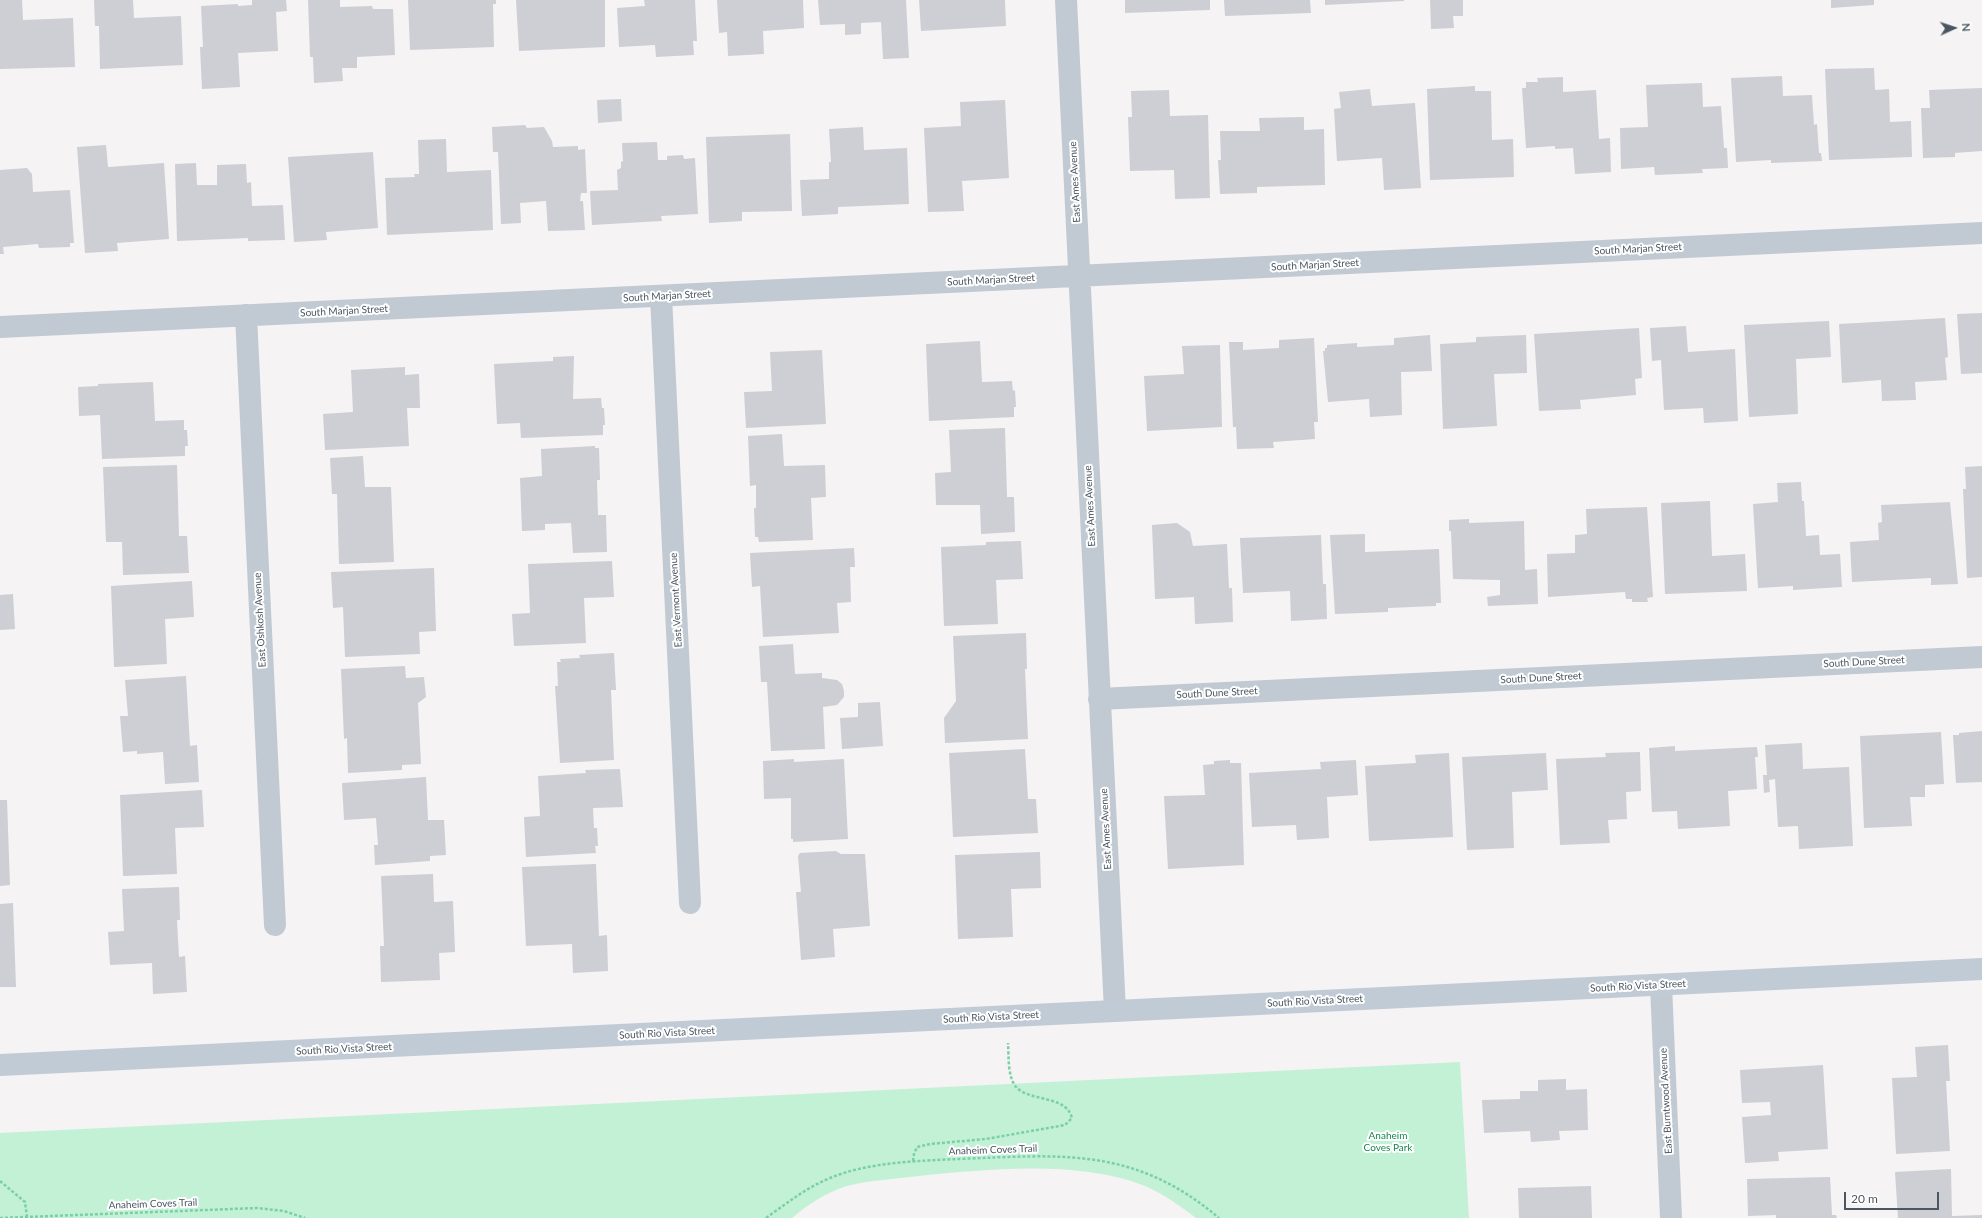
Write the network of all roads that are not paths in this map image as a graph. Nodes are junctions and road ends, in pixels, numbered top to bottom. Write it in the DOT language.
graph roads {
  1 [pos="1066,0"];
  2 [pos="1982,233"];
  3 [pos="1079,276"];
  4 [pos="661,296"];
  5 [pos="246,316"];
  6 [pos="0,327"];
  7 [pos="1982,657"];
  8 [pos="1099,699"];
  9 [pos="690,904"];
  10 [pos="275,925"];
  11 [pos="1982,969"];
  12 [pos="1661,985"];
  13 [pos="1115,1011"];
  14 [pos="0,1065"];
  15 [pos="1671,1218"];
  1 -- 3 [label="street, East Ames Avenue"];
  2 -- 3 [label="street, South Marjan Street"];
  3 -- 4 [label="street, South Marjan Street"];
  3 -- 8 [label="street, East Ames Avenue"];
  4 -- 5 [label="street, South Marjan Street"];
  4 -- 9 [label="street, East Vermont Avenue"];
  5 -- 6 [label="street, South Marjan Street"];
  5 -- 10 [label="street, East Oshkosh Avenue"];
  7 -- 8 [label="street, South Dune Street"];
  8 -- 13 [label="street, East Ames Avenue"];
  11 -- 12 [label="street, South Rio Vista Street"];
  12 -- 13 [label="street, South Rio Vista Street"];
  12 -- 15 [label="street, East Burntwood Avenue"];
  13 -- 14 [label="street, South Rio Vista Street"];
}
